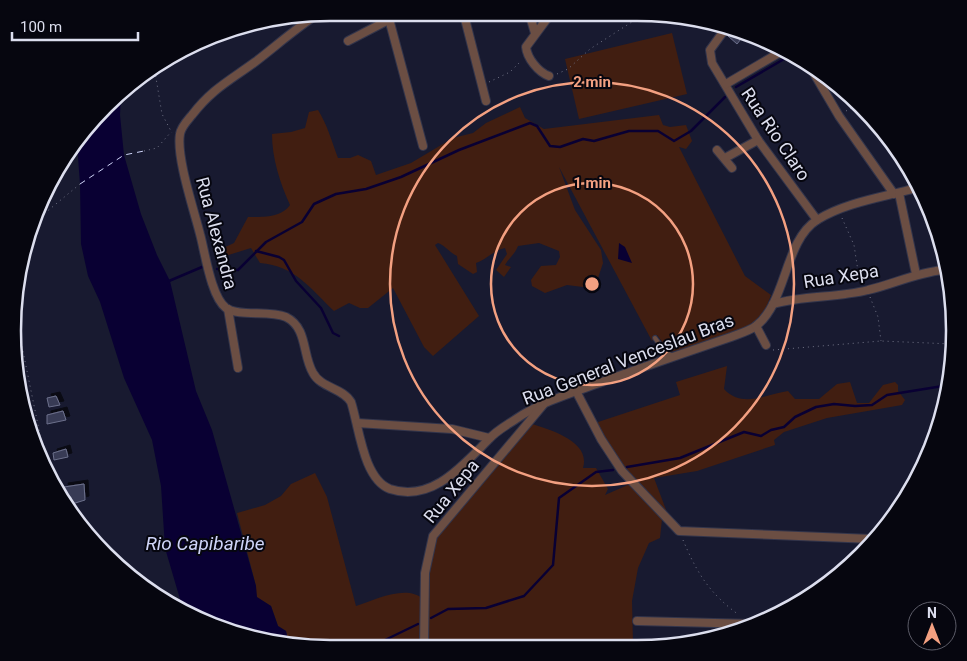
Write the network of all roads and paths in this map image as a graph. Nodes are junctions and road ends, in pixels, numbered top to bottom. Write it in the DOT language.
graph roads {
  1 [pos="385,21"];
  2 [pos="390,21"];
  3 [pos="466,21"];
  4 [pos="531,21"];
  5 [pos="545,21"];
  6 [pos="633,21"];
  7 [pos="307,22"];
  8 [pos="535,33"];
  9 [pos="722,34"];
  10 [pos="348,41"];
  11 [pos="776,55"];
  12 [pos="527,56"];
  13 [pos="156,75"];
  14 [pos="549,76"];
  15 [pos="818,80"];
  16 [pos="726,84"];
  17 [pos="482,85"];
  18 [pos="486,101"];
  19 [pos="851,108"];
  20 [pos="839,116"];
  21 [pos="171,132"];
  22 [pos="180,133"];
  23 [pos="758,140"];
  24 [pos="423,146"];
  25 [pos="717,150"];
  26 [pos="144,151"];
  27 [pos="725,158"];
  28 [pos="732,168"];
  29 [pos="80,184"];
  30 [pos="911,189"];
  31 [pos="897,194"];
  32 [pos="839,210"];
  33 [pos="44,214"];
  34 [pos="817,220"];
  35 [pos="940,270"];
  36 [pos="916,274"];
  37 [pos="868,290"];
  38 [pos="773,304"];
  39 [pos="228,309"];
  40 [pos="756,326"];
  41 [pos="655,338"];
  42 [pos="881,341"];
  43 [pos="945,344"];
  44 [pos="22,345"];
  45 [pos="766,345"];
  46 [pos="662,348"];
  47 [pos="652,349"];
  48 [pos="674,356"];
  49 [pos="238,368"];
  50 [pos="576,391"];
  51 [pos="545,403"];
  52 [pos="357,423"];
  53 [pos="40,436"];
  54 [pos="489,438"];
  55 [pos="679,531"];
  56 [pos="865,539"];
  57 [pos="746,619"];
  58 [pos="637,621"];
  59 [pos="725,624"];
  60 [pos="733,624"];
  61 [pos="424,640"];
  1 -- 10 [label="street"];
  2 -- 24 [label="street"];
  3 -- 17 [label="street"];
  4 -- 8 [label="street"];
  5 -- 8 [label="street"];
  6 -- 14 [label="path"];
  7 -- 22 [label="street"];
  8 -- 12 [label="street"];
  9 -- 16 [label="street, Rua Rio Claro"];
  11 -- 16 [label="street"];
  12 -- 14 [label="street"];
  12 -- 17 [label="path"];
  13 -- 21 [label="path"];
  15 -- 20 [label="street"];
  16 -- 23 [label="street, Rua Rio Claro"];
  17 -- 18 [label="street"];
  19 -- 20 [label="path"];
  20 -- 31 [label="street"];
  21 -- 22 [label="path"];
  21 -- 26 [label="path"];
  22 -- 39 [label="street, Rua Alexandra"];
  23 -- 27 [label="street"];
  23 -- 34 [label="street, Rua Rio Claro"];
  25 -- 27 [label="street"];
  27 -- 28 [label="street"];
  29 -- 33 [label="path"];
  30 -- 31 [label="street"];
  31 -- 32 [label="street"];
  31 -- 36 [label="street"];
  32 -- 34 [label="street"];
  32 -- 37 [label="path"];
  34 -- 38 [label="street, Rua General Venceslau Bras"];
  35 -- 36 [label="street, Rua Xepa"];
  36 -- 37 [label="street, Rua Xepa"];
  37 -- 38 [label="street, Rua Xepa"];
  37 -- 42 [label="path"];
  38 -- 40 [label="street, Rua General Venceslau Bras"];
  39 -- 49 [label="street"];
  39 -- 52 [label="street, Rua Alexandra"];
  40 -- 45 [label="street"];
  40 -- 48 [label="street, Rua General Venceslau Bras"];
  41 -- 46 [label="lane"];
  42 -- 43 [label="path"];
  42 -- 45 [label="path"];
  44 -- 53 [label="path"];
  46 -- 47 [label="lane"];
  46 -- 48 [label="lane"];
  48 -- 50 [label="street, Rua General Venceslau Bras"];
  50 -- 51 [label="street, Rua General Venceslau Bras"];
  50 -- 55 [label="street"];
  51 -- 54 [label="street, Rua General Venceslau Bras"];
  51 -- 61 [label="street, Rua Xepa"];
  52 -- 54 [label="street"];
  52 -- 54 [label="street, Rua Alexandra"];
  55 -- 56 [label="street"];
  55 -- 57 [label="path"];
  58 -- 59 [label="street"];
  59 -- 60 [label="street"];
}
